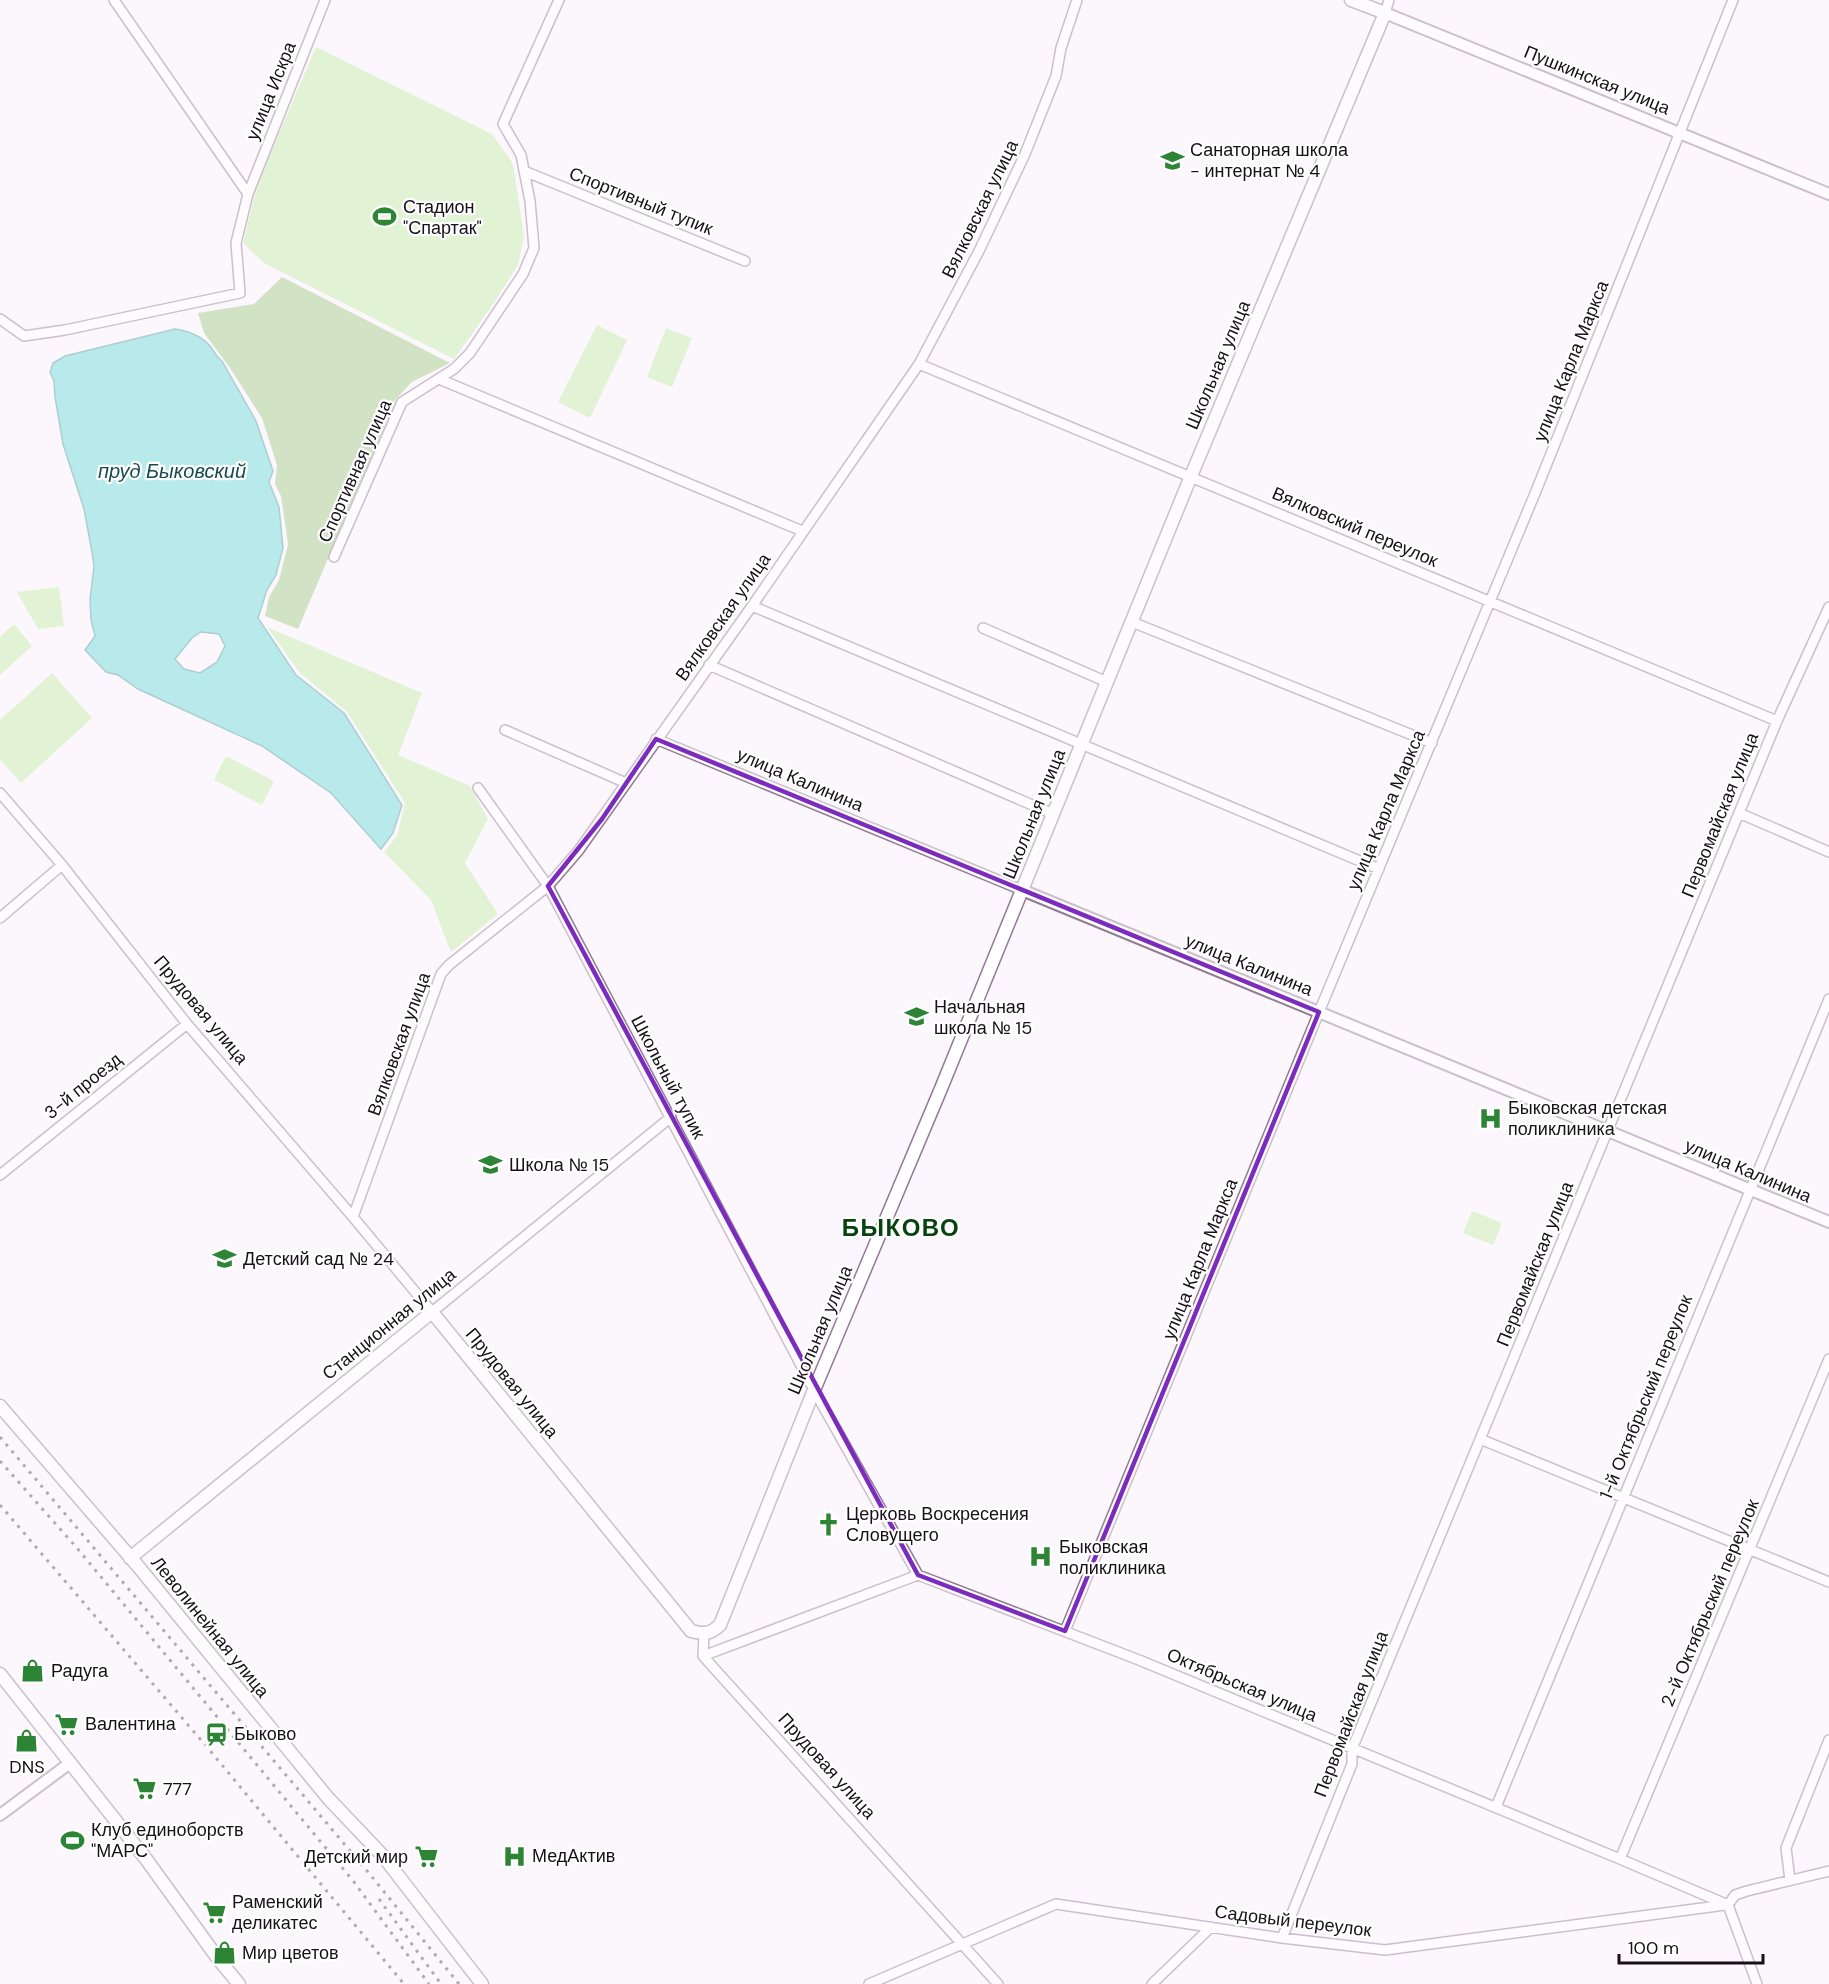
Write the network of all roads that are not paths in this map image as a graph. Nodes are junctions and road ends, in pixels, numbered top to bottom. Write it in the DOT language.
graph roads {
  1 [pos="114,0"];
  2 [pos="325,0"];
  3 [pos="559,0"];
  4 [pos="1077,0"];
  5 [pos="1351,0"];
  6 [pos="1389,0"];
  7 [pos="1733,0"];
  8 [pos="1385,13"];
  9 [pos="1680,133"];
  10 [pos="524,171"];
  11 [pos="248,194"];
  12 [pos="1829,194"];
  13 [pos="745,261"];
  14 [pos="0,319"];
  15 [pos="919,364"];
  16 [pos="439,379"];
  17 [pos="1191,476"];
  18 [pos="802,531"];
  19 [pos="334,557"];
  20 [pos="1491,603"];
  21 [pos="752,606"];
  22 [pos="1829,607"];
  23 [pos="1132,622"];
  24 [pos="983,628"];
  25 [pos="709,665"];
  26 [pos="1107,682"];
  27 [pos="1777,720"];
  28 [pos="505,730"];
  29 [pos="656,739"];
  30 [pos="1432,743"];
  31 [pos="1082,744"];
  32 [pos="626,783"];
  33 [pos="477,788"];
  34 [pos="0,793"];
  35 [pos="1739,813"];
  36 [pos="1053,814"];
  37 [pos="1829,852"];
  38 [pos="62,865"];
  39 [pos="1379,869"];
  40 [pos="548,886"];
  41 [pos="1022,890"];
  42 [pos="0,918"];
  43 [pos="1829,999"];
  44 [pos="1319,1012"];
  45 [pos="187,1024"];
  46 [pos="671,1117"];
  47 [pos="1608,1131"];
  48 [pos="0,1175"];
  49 [pos="1749,1189"];
  50 [pos="353,1217"];
  51 [pos="1829,1222"];
  52 [pos="432,1312"];
  53 [pos="1829,1359"];
  54 [pos="814,1390"];
  55 [pos="0,1406"];
  56 [pos="1480,1439"];
  57 [pos="1623,1497"];
  58 [pos="1749,1550"];
  59 [pos="130,1558"];
  60 [pos="918,1575"];
  61 [pos="1829,1582"];
  62 [pos="1065,1631"];
  63 [pos="704,1634"];
  64 [pos="704,1656"];
  65 [pos="0,1674"];
  66 [pos="1829,1740"];
  67 [pos="1352,1749"];
  68 [pos="70,1763"];
  69 [pos="1496,1807"];
  70 [pos="0,1815"];
  71 [pos="1620,1859"];
  72 [pos="1829,1871"];
  73 [pos="1790,1880"];
  74 [pos="1728,1905"];
  75 [pos="1211,1927"];
  76 [pos="1282,1938"];
  77 [pos="963,1945"];
  78 [pos="239,1984"];
  79 [pos="482,1984"];
  80 [pos="869,1984"];
  81 [pos="998,1984"];
  82 [pos="1152,1984"];
  83 [pos="1757,1984"];
  1 -- 11 [label="street"];
  2 -- 11 [label="street, улица Искра"];
  3 -- 10 [label="street, Спортивная улица"];
  4 -- 15 [label="street, Вялковская улица"];
  5 -- 8 [label="main road, Пушкинская улица"];
  6 -- 8 [label="street, Школьная улица"];
  7 -- 9 [label="street, улица Карла Маркса"];
  8 -- 9 [label="street, Пушкинская улица"];
  8 -- 17 [label="main road, Школьная улица"];
  9 -- 12 [label="street, Пушкинская улица"];
  9 -- 20 [label="street, улица Карла Маркса"];
  10 -- 13 [label="street, Спортивный тупик"];
  10 -- 16 [label="street, Спортивная улица"];
  11 -- 14 [label="street, улица Искра"];
  15 -- 17 [label="street, Вялковский переулок"];
  15 -- 18 [label="street, Вялковская улица"];
  16 -- 18 [label="street"];
  16 -- 19 [label="street, Спортивная улица"];
  17 -- 20 [label="street, Вялковский переулок"];
  17 -- 23 [label="main road, Школьная улица"];
  18 -- 21 [label="street, Вялковская улица"];
  20 -- 27 [label="street, Вялковский переулок"];
  20 -- 30 [label="street, улица Карла Маркса"];
  21 -- 25 [label="street, Вялковская улица"];
  21 -- 31 [label="street"];
  22 -- 27 [label="street, Первомайская улица"];
  23 -- 26 [label="main road, Школьная улица"];
  23 -- 30 [label="street"];
  24 -- 26 [label="street"];
  25 -- 29 [label="street, Вялковская улица"];
  25 -- 36 [label="street"];
  26 -- 31 [label="main road, Школьная улица"];
  27 -- 35 [label="street, Первомайская улица"];
  28 -- 32 [label="street"];
  29 -- 32 [label="street, Вялковская улица"];
  29 -- 41 [label="street, улица Калинина"];
  30 -- 39 [label="street, улица Карла Маркса"];
  31 -- 36 [label="main road, Школьная улица"];
  31 -- 39 [label="street"];
  32 -- 40 [label="street, Вялковская улица"];
  33 -- 40 [label="street, Школьный тупик"];
  34 -- 38 [label="street, Прудовая улица"];
  35 -- 37 [label="street"];
  35 -- 47 [label="street, Первомайская улица"];
  36 -- 41 [label="main road, Школьная улица"];
  38 -- 42 [label="street"];
  38 -- 45 [label="street, Прудовая улица"];
  39 -- 44 [label="street, улица Карла Маркса"];
  40 -- 46 [label="street, Школьный тупик"];
  40 -- 50 [label="street, Вялковская улица"];
  41 -- 44 [label="street, улица Калинина"];
  41 -- 54 [label="main road, Школьная улица"];
  43 -- 49 [label="street, 1-й Октябрьский переулок"];
  44 -- 47 [label="street, улица Калинина"];
  44 -- 62 [label="street, улица Карла Маркса"];
  45 -- 48 [label="street, 3-й проезд"];
  45 -- 50 [label="street, Прудовая улица"];
  46 -- 52 [label="street, Станционная улица"];
  46 -- 54 [label="street, Школьный тупик"];
  47 -- 49 [label="street, улица Калинина"];
  47 -- 56 [label="street, Первомайская улица"];
  49 -- 51 [label="street, улица Калинина"];
  49 -- 57 [label="street, 1-й Октябрьский переулок"];
  50 -- 52 [label="street, Прудовая улица"];
  52 -- 59 [label="main road, Станционная улица"];
  52 -- 63 [label="main road, Прудовая улица"];
  53 -- 58 [label="street, 2-й Октябрьский переулок"];
  54 -- 60 [label="street, Школьный тупик"];
  54 -- 63 [label="main road, Школьная улица"];
  55 -- 59 [label="main road, Леволинейная улица"];
  56 -- 57 [label="street"];
  56 -- 67 [label="street, Первомайская улица"];
  57 -- 58 [label="street"];
  57 -- 69 [label="street, 1-й Октябрьский переулок"];
  58 -- 61 [label="street"];
  58 -- 71 [label="street, 2-й Октябрьский переулок"];
  59 -- 79 [label="main road, Леволинейная улица"];
  60 -- 62 [label="street, Октябрьская улица"];
  60 -- 64 [label="street"];
  62 -- 67 [label="street, Октябрьская улица"];
  63 -- 64 [label="street"];
  64 -- 77 [label="street, Прудовая улица"];
  65 -- 68 [label="main road"];
  66 -- 73 [label="street"];
  67 -- 69 [label="street, Октябрьская улица"];
  67 -- 76 [label="street, Первомайская улица"];
  68 -- 70 [label="street"];
  68 -- 78 [label="main road"];
  69 -- 71 [label="street, Октябрьская улица"];
  71 -- 74 [label="street, Октябрьская улица"];
  72 -- 73 [label="street"];
  73 -- 74 [label="street"];
  74 -- 76 [label="street, Садовый переулок"];
  74 -- 83 [label="street"];
  75 -- 76 [label="street, Садовый переулок"];
  75 -- 77 [label="street, Садовый переулок"];
  75 -- 82 [label="street"];
  77 -- 80 [label="street, Садовый переулок"];
  77 -- 81 [label="street, Прудовая улица"];
}
